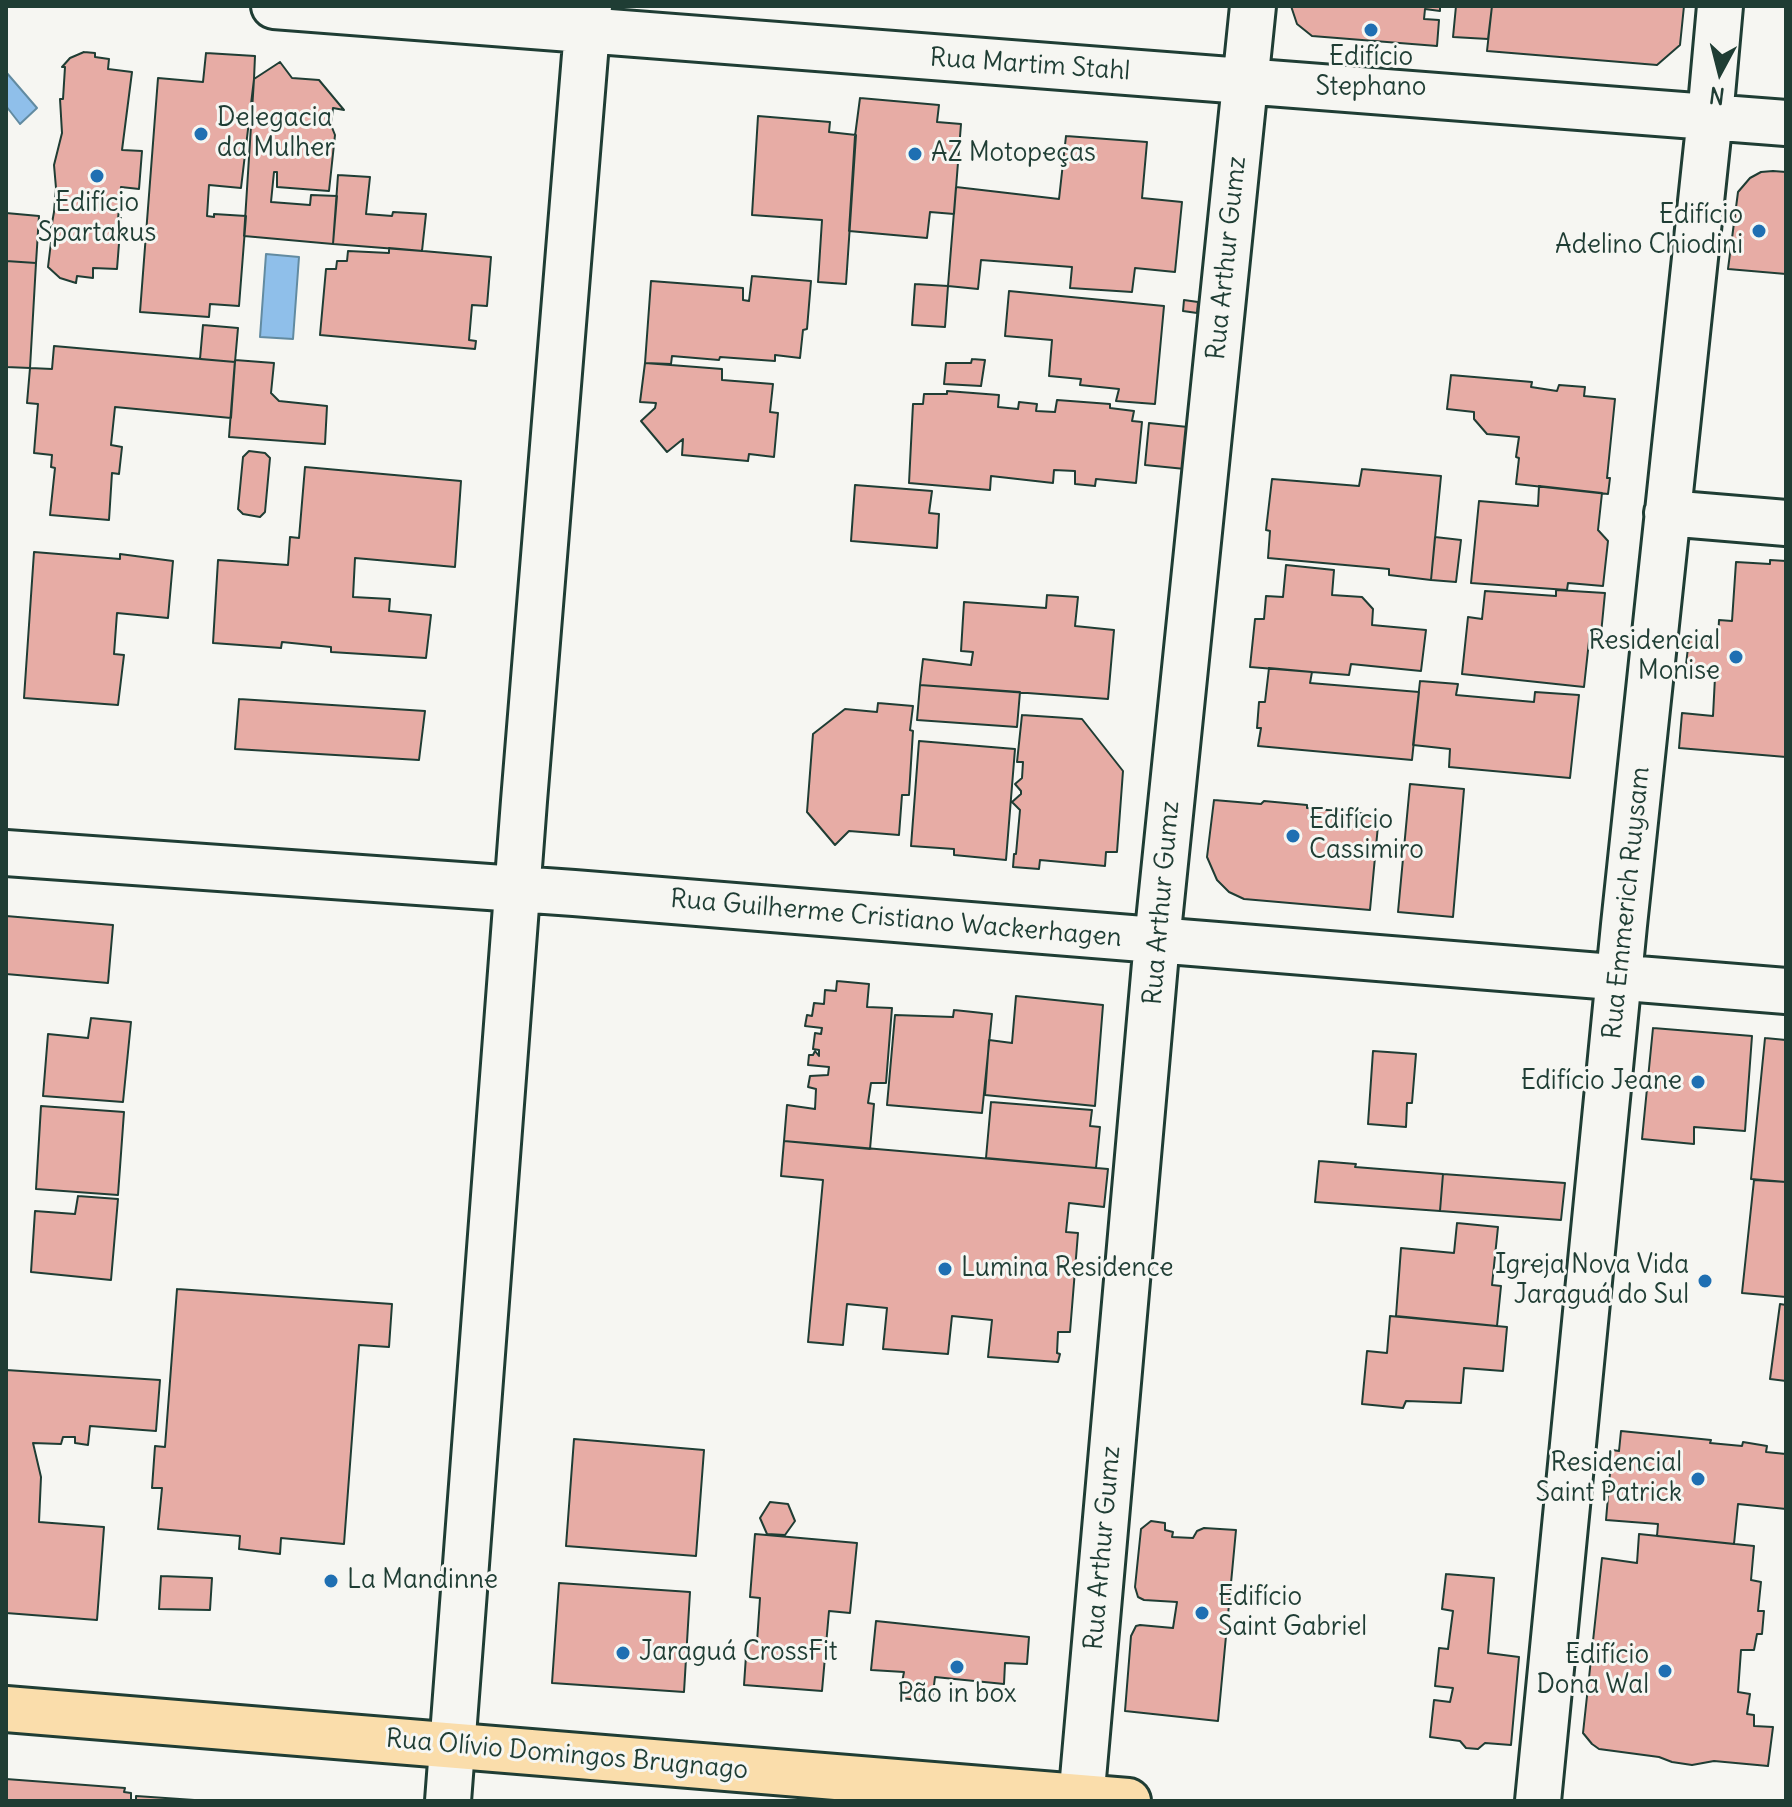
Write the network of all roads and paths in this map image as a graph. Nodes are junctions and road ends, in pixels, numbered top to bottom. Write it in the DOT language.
graph roads {
  1 [pos="274,6"];
  2 [pos="1253,6"];
  3 [pos="1720,6"];
  4 [pos="588,18"];
  5 [pos="1245,82"];
  6 [pos="1710,117"];
  7 [pos="1786,123"];
  8 [pos="1667,513"];
  9 [pos="1786,523"];
  10 [pos="6,853"];
  11 [pos="518,889"];
  12 [pos="1157,941"];
  13 [pos="1619,978"];
  14 [pos="1786,991"];
  15 [pos="6,1709"];
  16 [pos="452,1745"];
  17 [pos="1081,1799"];
  18 [pos="448,1801"];
  19 [pos="1128,1801"];
  20 [pos="1538,1801"];
  1 -- 4 [label="street, Rua Martim Stahl"];
  2 -- 5 [label="street, Rua Arthur Gumz"];
  3 -- 6 [label="street, Rua Emmerich Ruysam"];
  4 -- 5 [label="street, Rua Martim Stahl"];
  4 -- 11 [label="street"];
  5 -- 6 [label="street, Rua Martim Stahl"];
  5 -- 12 [label="street, Rua Arthur Gumz"];
  6 -- 7 [label="street, Rua Martim Stahl"];
  6 -- 8 [label="street, Rua Emmerich Ruysam"];
  8 -- 9 [label="street"];
  8 -- 13 [label="street, Rua Emmerich Ruysam"];
  10 -- 11 [label="street, Rua Guilherme Cristiano Wackerhagen"];
  11 -- 12 [label="street, Rua Guilherme Cristiano Wackerhagen"];
  11 -- 16 [label="street"];
  12 -- 13 [label="street, Rua Guilherme Cristiano Wackerhagen"];
  12 -- 17 [label="street, Rua Arthur Gumz"];
  13 -- 14 [label="street, Rua Guilherme Cristiano Wackerhagen"];
  13 -- 20 [label="street, Rua Emmerich Ruysam"];
  15 -- 16 [label="main road, Rua Olívio Domingos Brugnago"];
  16 -- 17 [label="main road, Rua Olívio Domingos Brugnago"];
  16 -- 18 [label="street"];
  17 -- 19 [label="main road, Rua Olívio Domingos Brugnago"];
}
